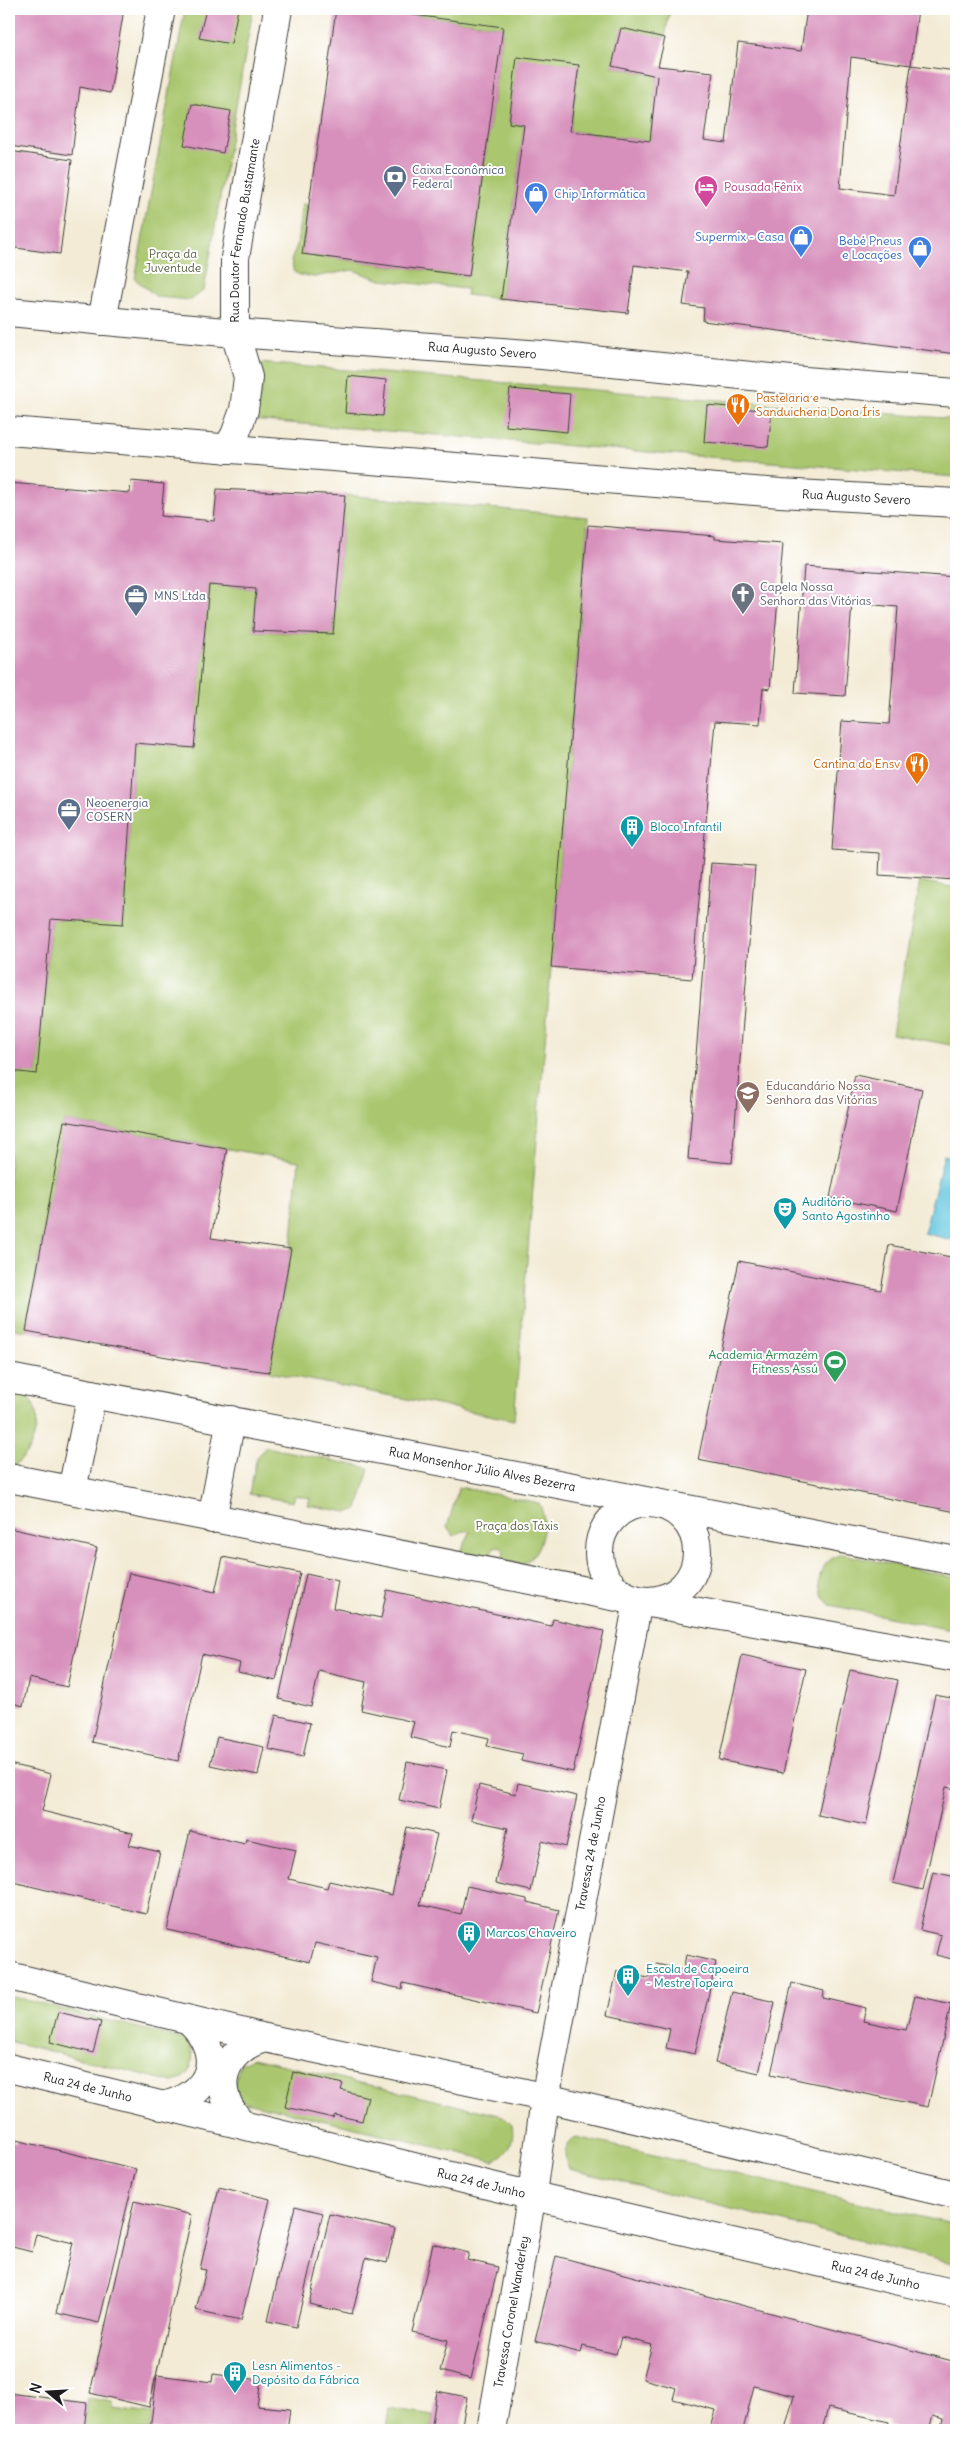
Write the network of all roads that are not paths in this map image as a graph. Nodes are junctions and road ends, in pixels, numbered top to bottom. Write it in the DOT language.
graph roads {
  1 [pos="161,9"];
  2 [pos="278,9"];
  3 [pos="9,312"];
  4 [pos="102,321"];
  5 [pos="235,333"];
  6 [pos="956,393"];
  7 [pos="9,431"];
  8 [pos="227,449"];
  9 [pos="956,503"];
  10 [pos="9,1378"];
  11 [pos="92,1394"];
  12 [pos="231,1420"];
  13 [pos="9,1478"];
  14 [pos="72,1490"];
  15 [pos="657,1503"];
  16 [pos="212,1519"];
  17 [pos="956,1561"];
  18 [pos="638,1601"];
  19 [pos="956,1658"];
  20 [pos="9,1976"];
  21 [pos="189,2020"];
  22 [pos="265,2038"];
  23 [pos="9,2068"];
  24 [pos="546,2100"];
  25 [pos="162,2106"];
  26 [pos="243,2124"];
  27 [pos="532,2194"];
  28 [pos="956,2195"];
  29 [pos="956,2294"];
  30 [pos="491,2430"];
  1 -- 4 [label="street"];
  2 -- 5 [label="street, Rua Doutor Fernando Bustamante"];
  3 -- 4 [label="street, Rua Augusto Severo"];
  4 -- 5 [label="street, Rua Augusto Severo"];
  5 -- 6 [label="street, Rua Augusto Severo"];
  5 -- 8 [label="street, Rua Doutor Fernando Bustamante"];
  7 -- 8 [label="street, Rua Augusto Severo"];
  8 -- 9 [label="street, Rua Augusto Severo"];
  10 -- 11 [label="street, Rua Monsenhor Júlio Alves Bezerra"];
  11 -- 12 [label="street, Rua Monsenhor Júlio Alves Bezerra"];
  11 -- 14 [label="street"];
  12 -- 15 [label="street, Rua Monsenhor Júlio Alves Bezerra"];
  12 -- 16 [label="street"];
  13 -- 14 [label="street"];
  14 -- 16 [label="street"];
  15 -- 17 [label="street, Rua Monsenhor Júlio Alves Bezerra"];
  15 -- 18 [label="street"];
  15 -- 18 [label="street"];
  16 -- 18 [label="street"];
  18 -- 19 [label="street"];
  18 -- 24 [label="street, Travessa 24 de Junho"];
  20 -- 21 [label="street"];
  21 -- 22 [label="street"];
  21 -- 25 [label="street"];
  22 -- 24 [label="street"];
  22 -- 26 [label="street"];
  23 -- 25 [label="street, Rua 24 de Junho"];
  24 -- 27 [label="street, Travessa 24 de Junho"];
  24 -- 28 [label="street"];
  25 -- 26 [label="street, Rua 24 de Junho"];
  26 -- 27 [label="street, Rua 24 de Junho"];
  27 -- 29 [label="street, Rua 24 de Junho"];
  27 -- 30 [label="street, Travessa Coronel Wanderley"];
}
